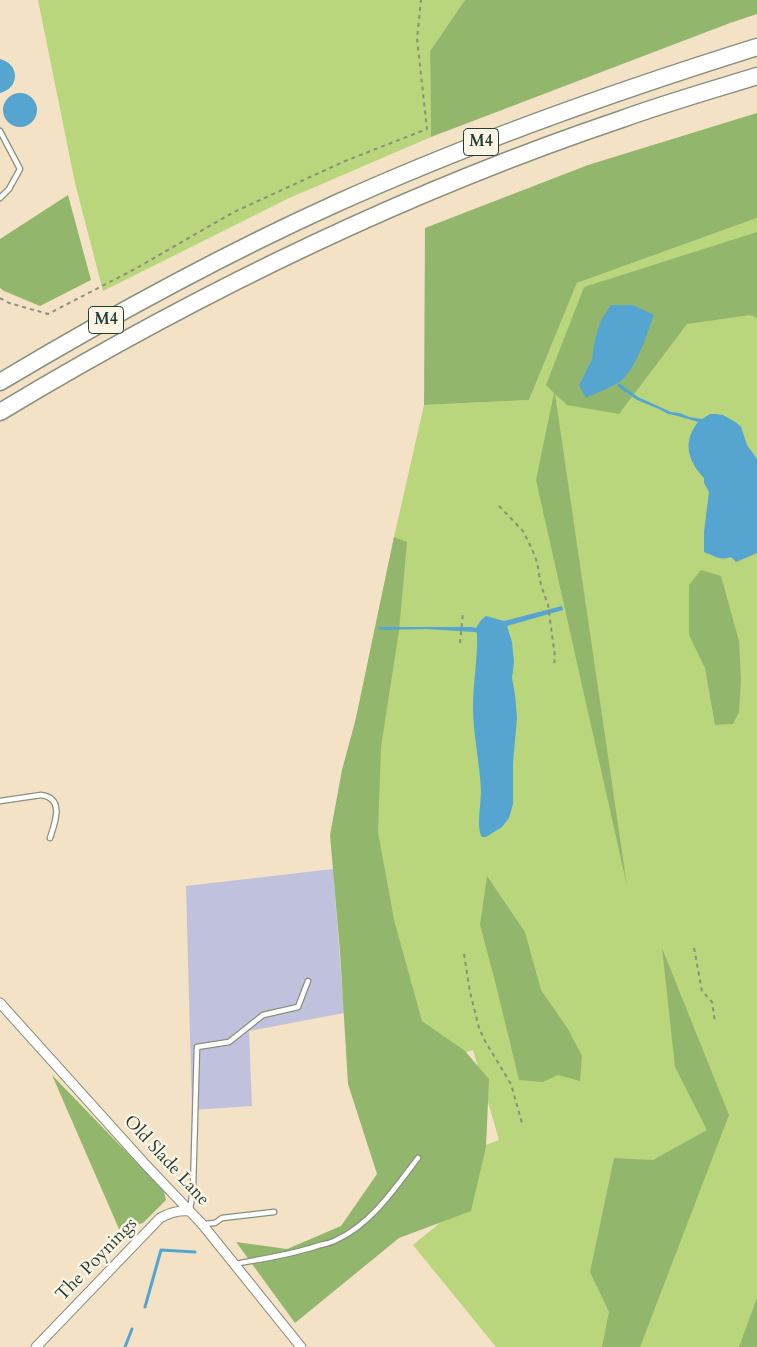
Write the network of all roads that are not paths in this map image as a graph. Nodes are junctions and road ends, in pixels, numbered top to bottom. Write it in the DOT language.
graph roads {
  1 [pos="757,47"];
  2 [pos="757,76"];
  3 [pos="0,131"];
  4 [pos="0,198"];
  5 [pos="0,382"];
  6 [pos="0,412"];
  7 [pos="0,801"];
  8 [pos="50,838"];
  9 [pos="308,981"];
  10 [pos="0,1003"];
  11 [pos="418,1158"];
  12 [pos="190,1211"];
  13 [pos="274,1212"];
  14 [pos="202,1224"];
  15 [pos="234,1264"];
  16 [pos="36,1347"];
  17 [pos="301,1347"];
  1 -- 5 [label="highway, M4"];
  2 -- 6 [label="highway, M4"];
  3 -- 4 [label="lane"];
  7 -- 8 [label="lane"];
  9 -- 12 [label="lane"];
  10 -- 12 [label="street, Old Slade Lane"];
  11 -- 15 [label="lane"];
  12 -- 14 [label="street, Old Slade Lane"];
  12 -- 16 [label="street, The Poynings"];
  13 -- 14 [label="lane"];
  14 -- 15 [label="street, Old Slade Lane"];
  15 -- 17 [label="street, Old Slade Lane"];
}
